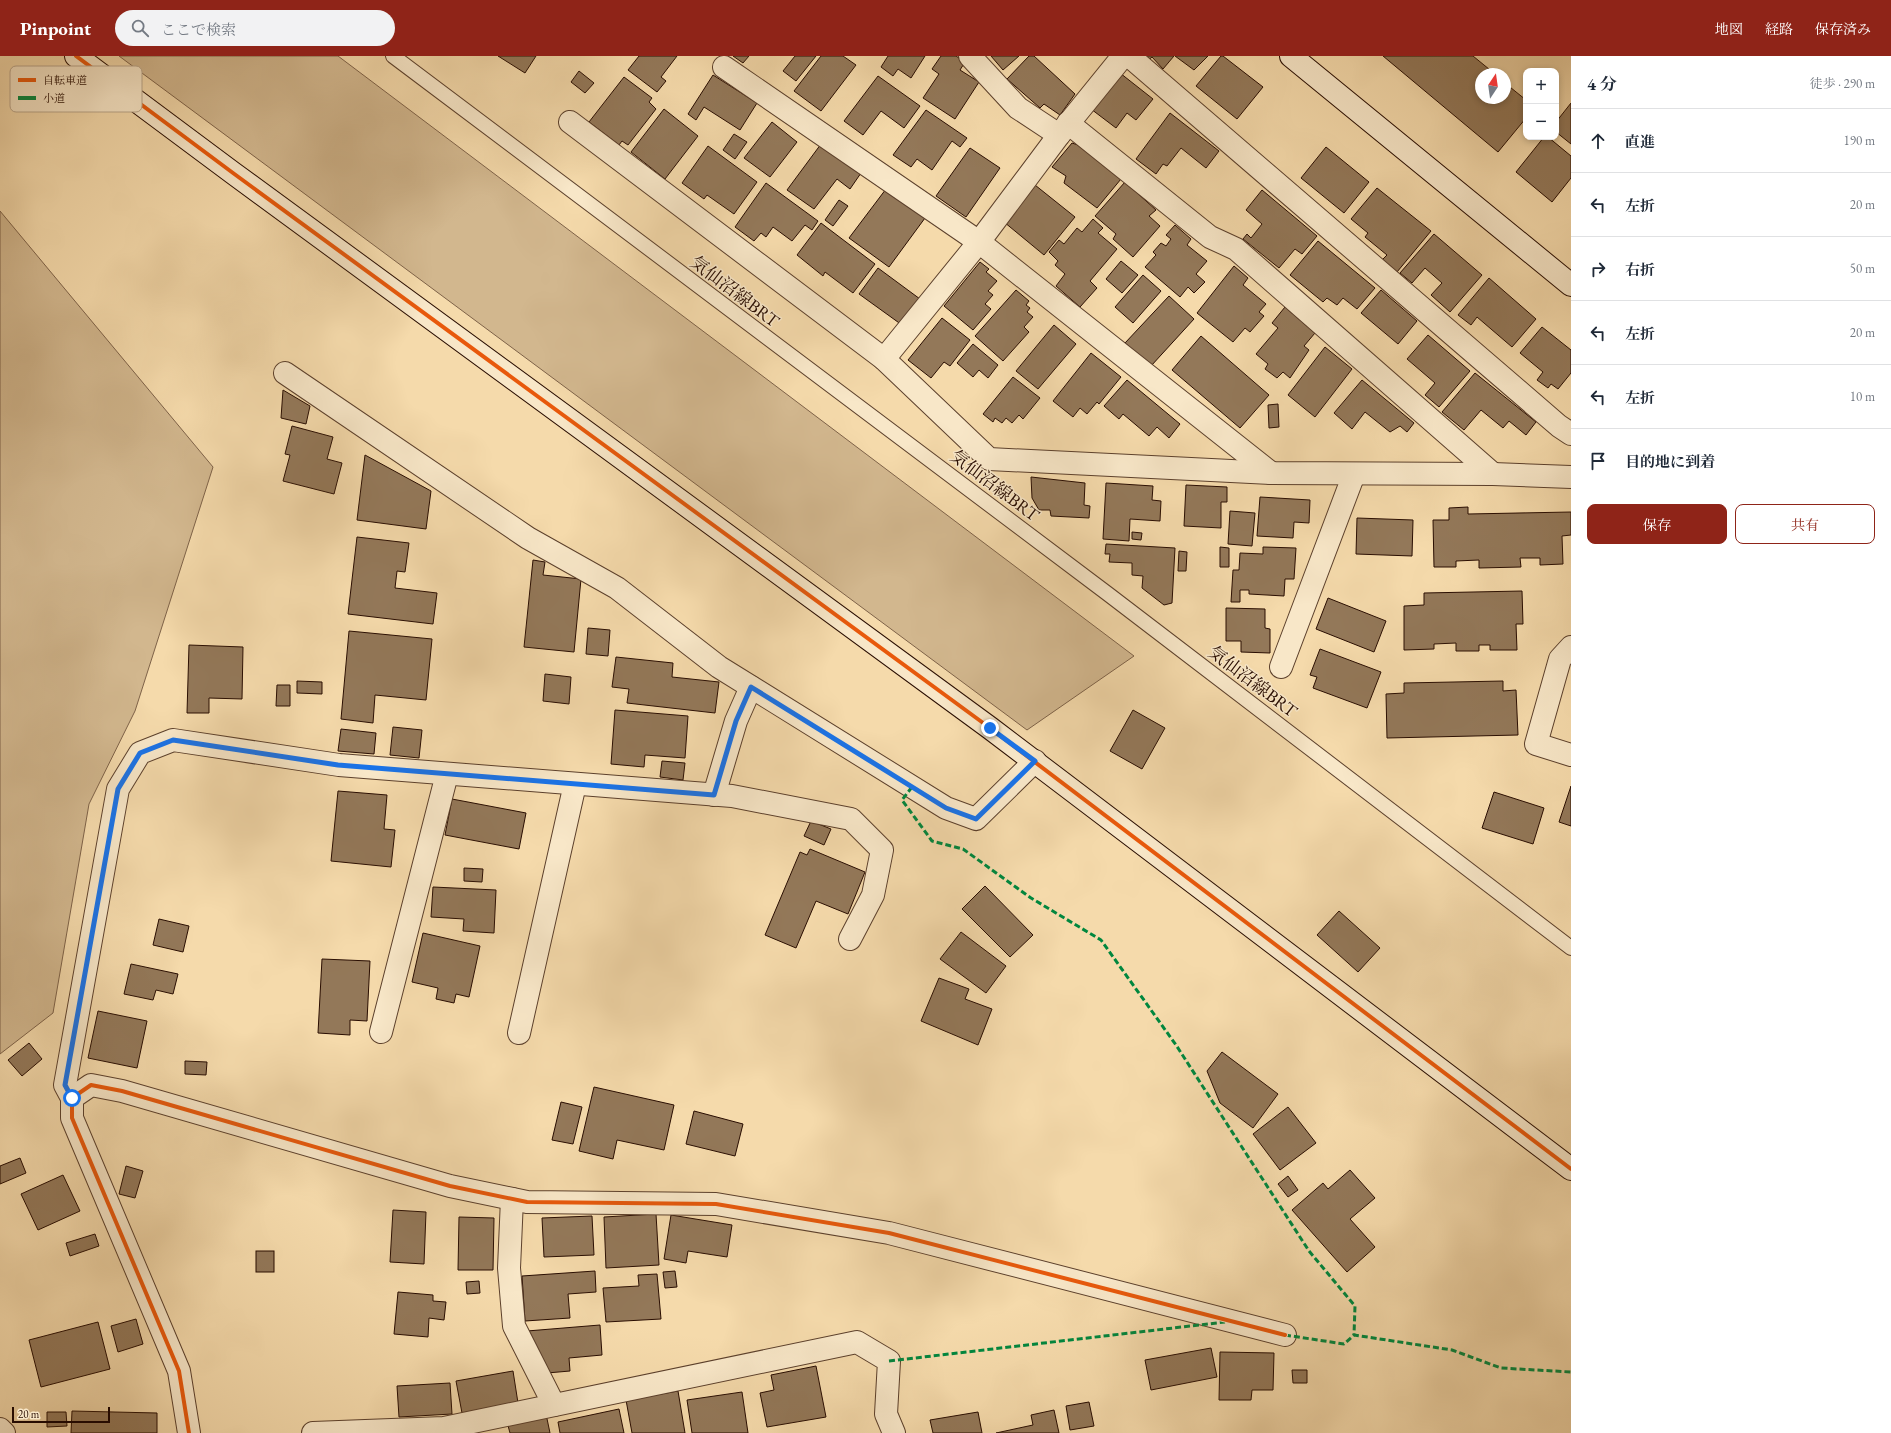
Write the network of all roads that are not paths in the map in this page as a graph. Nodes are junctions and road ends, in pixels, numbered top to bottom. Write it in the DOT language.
graph roads {
  1 [pos="76,56"];
  2 [pos="393,56"];
  3 [pos="970,56"];
  4 [pos="1123,56"];
  5 [pos="1129,56"];
  6 [pos="1291,56"];
  7 [pos="89,66"];
  8 [pos="724,67"];
  9 [pos="142,105"];
  10 [pos="570,122"];
  11 [pos="1064,129"];
  12 [pos="979,242"];
  13 [pos="1571,285"];
  14 [pos="884,360"];
  15 [pos="285,373"];
  16 [pos="1571,434"];
  17 [pos="1271,474"];
  18 [pos="1354,474"];
  19 [pos="1493,474"];
  20 [pos="1571,477"];
  21 [pos="1571,647"];
  22 [pos="1281,667"];
  23 [pos="751,687"];
  24 [pos="1571,755"];
  25 [pos="1035,761"];
  26 [pos="447,774"];
  27 [pos="576,784"];
  28 [pos="714,795"];
  29 [pos="850,939"];
  30 [pos="1571,948"];
  31 [pos="381,1032"];
  32 [pos="519,1033"];
  33 [pos="72,1098"];
  34 [pos="1571,1169"];
  35 [pos="512,1199"];
  36 [pos="1285,1335"];
  37 [pos="554,1405"];
  38 [pos="0,1429"];
  39 [pos="4,1433"];
  40 [pos="188,1433"];
  41 [pos="313,1433"];
  42 [pos="894,1433"];
  1 -- 7 [label="street"];
  2 -- 30 [label="lane, 気仙沼線BRT"];
  3 -- 11 [label="street"];
  4 -- 11 [label="street"];
  5 -- 16 [label="street"];
  6 -- 13 [label="street"];
  8 -- 12 [label="street"];
  9 -- 25 [label="street"];
  10 -- 14 [label="street"];
  11 -- 12 [label="street"];
  11 -- 19 [label="street"];
  12 -- 14 [label="street"];
  12 -- 17 [label="street"];
  14 -- 17 [label="street"];
  15 -- 23 [label="street"];
  17 -- 18 [label="street"];
  18 -- 19 [label="street"];
  18 -- 22 [label="street"];
  19 -- 20 [label="street"];
  21 -- 24 [label="street"];
  23 -- 25 [label="street"];
  23 -- 28 [label="street"];
  25 -- 34 [label="street"];
  26 -- 27 [label="street"];
  26 -- 31 [label="street"];
  26 -- 33 [label="street"];
  27 -- 28 [label="street"];
  27 -- 32 [label="street"];
  28 -- 29 [label="street"];
  33 -- 35 [label="street"];
  33 -- 40 [label="street"];
  35 -- 36 [label="street"];
  35 -- 37 [label="street"];
  37 -- 41 [label="street"];
  37 -- 42 [label="street"];
  38 -- 39 [label="street"];
}
